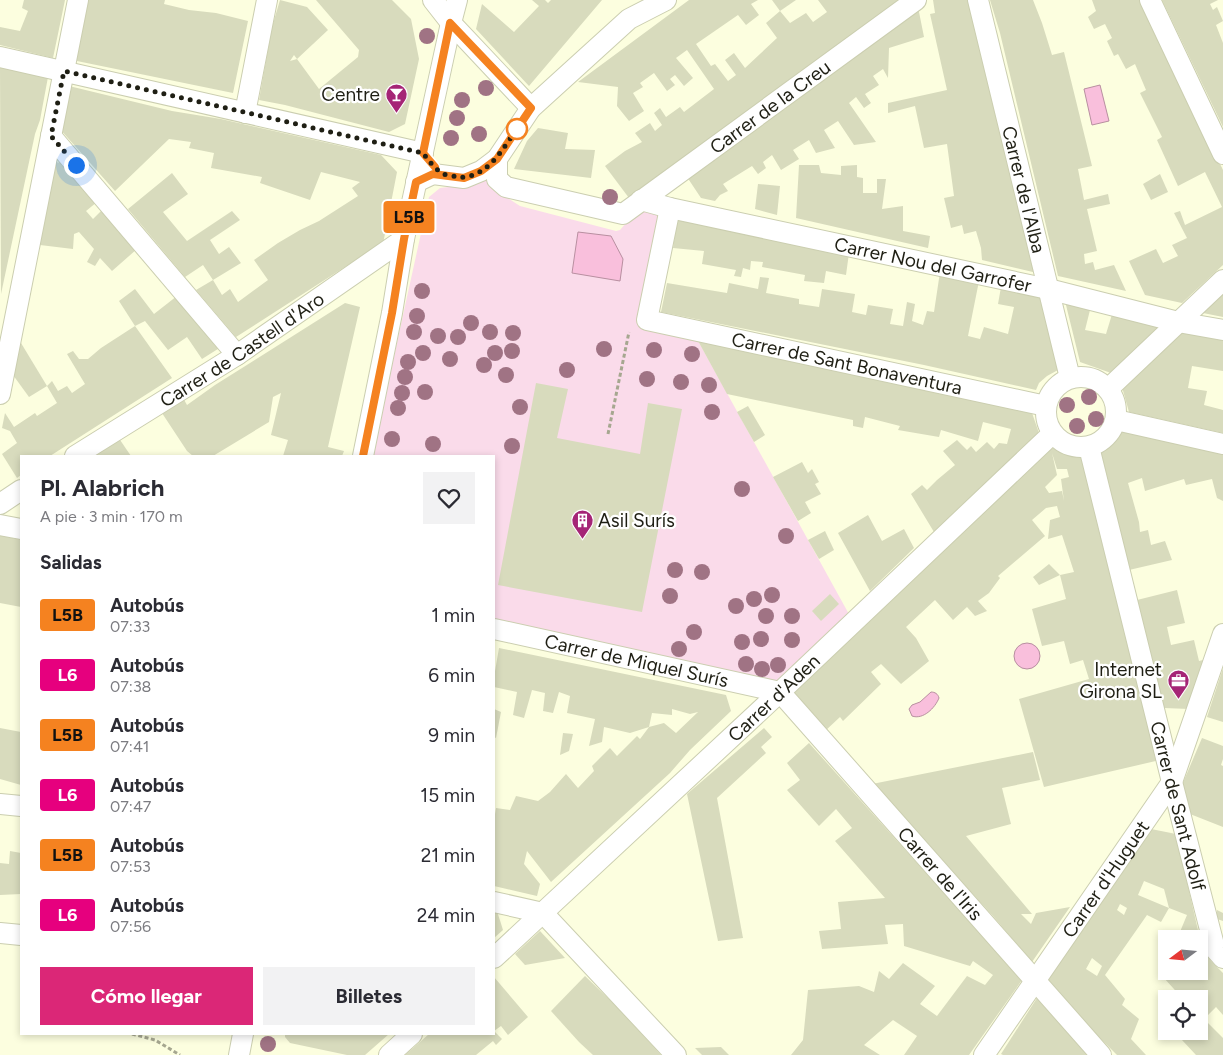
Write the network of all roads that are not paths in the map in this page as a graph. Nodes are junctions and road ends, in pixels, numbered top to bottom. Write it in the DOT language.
graph roads {
  1 [pos="78,0"];
  2 [pos="267,0"];
  3 [pos="433,0"];
  4 [pos="457,0"];
  5 [pos="642,0"];
  6 [pos="666,0"];
  7 [pos="916,0"];
  8 [pos="978,0"];
  9 [pos="1150,0"];
  10 [pos="629,19"];
  11 [pos="450,23"];
  12 [pos="0,57"];
  13 [pos="64,71"];
  14 [pos="531,108"];
  15 [pos="245,113"];
  16 [pos="51,136"];
  17 [pos="423,153"];
  18 [pos="1223,154"];
  19 [pos="497,159"];
  20 [pos="446,175"];
  21 [pos="416,182"];
  22 [pos="641,200"];
  23 [pos="670,208"];
  24 [pos="404,239"];
  25 [pos="1223,280"];
  26 [pos="1048,289"];
  27 [pos="1178,322"];
  28 [pos="1223,330"];
  29 [pos="237,355"];
  30 [pos="1070,378"];
  31 [pos="1108,389"];
  32 [pos="0,394"];
  33 [pos="1046,406"];
  34 [pos="1116,420"];
  35 [pos="1052,434"];
  36 [pos="1223,444"];
  37 [pos="1090,447"];
  38 [pos="77,455"];
  39 [pos="363,455"];
  40 [pos="20,491"];
  41 [pos="0,504"];
  42 [pos="0,524"];
  43 [pos="20,529"];
  44 [pos="495,629"];
  45 [pos="1223,634"];
  46 [pos="780,692"];
  47 [pos="1172,782"];
  48 [pos="0,804"];
  49 [pos="20,806"];
  50 [pos="495,902"];
  51 [pos="543,913"];
  52 [pos="0,933"];
  53 [pos="20,935"];
  54 [pos="495,957"];
  55 [pos="1223,958"];
  56 [pos="1035,980"];
  57 [pos="243,1035"];
  58 [pos="411,1035"];
  59 [pos="239,1055"];
  60 [pos="389,1055"];
  61 [pos="676,1055"];
  62 [pos="984,1055"];
  63 [pos="1102,1055"];
  1 -- 13 [label="street"];
  2 -- 15 [label="street"];
  3 -- 11 [label="street"];
  4 -- 11 [label="street"];
  5 -- 10 [label="street"];
  6 -- 10 [label="street"];
  7 -- 22 [label="street, Carrer de la Creu"];
  8 -- 26 [label="street, Carrer de l'Alba"];
  9 -- 18 [label="street"];
  10 -- 14 [label="street"];
  11 -- 14 [label="street"];
  11 -- 17 [label="street"];
  12 -- 13 [label="street"];
  13 -- 15 [label="street"];
  13 -- 16 [label="street"];
  14 -- 19 [label="street"];
  15 -- 17 [label="street"];
  16 -- 29 [label="street"];
  16 -- 32 [label="street"];
  17 -- 20 [label="street"];
  17 -- 21 [label="street"];
  19 -- 20 [label="street"];
  19 -- 22 [label="street, Carrer de la Creu"];
  20 -- 21 [label="street"];
  21 -- 24 [label="street"];
  22 -- 23 [label="street, Carrer Nou del Garrofer"];
  23 -- 26 [label="street, Carrer Nou del Garrofer"];
  23 -- 33 [label="street, Carrer de Sant Bonaventura"];
  24 -- 29 [label="street, Carrer de Castell d'Aro"];
  24 -- 39 [label="street"];
  25 -- 27 [label="street"];
  26 -- 27 [label="street, Carrer Nou del Garrofer"];
  26 -- 30 [label="street, Carrer de l'Alba"];
  27 -- 28 [label="street, Carrer Nou del Garrofer"];
  27 -- 31 [label="street"];
  29 -- 38 [label="street, Carrer de Castell d'Aro"];
  30 -- 31 [label="street"];
  30 -- 33 [label="street"];
  31 -- 34 [label="street"];
  33 -- 35 [label="street"];
  34 -- 36 [label="street"];
  34 -- 37 [label="street"];
  35 -- 37 [label="street"];
  35 -- 46 [label="street, Carrer d'Aden"];
  37 -- 47 [label="street, Carrer de Sant Adolf"];
  40 -- 41 [label="street"];
  42 -- 43 [label="street"];
  44 -- 46 [label="street, Carrer de Miquel Surís"];
  45 -- 47 [label="street, Carrer d'Huguet"];
  46 -- 51 [label="street, Carrer d'Aden"];
  46 -- 56 [label="street, Carrer de l'Iris"];
  47 -- 55 [label="street, Carrer de Sant Adolf"];
  47 -- 56 [label="street, Carrer d'Huguet"];
  48 -- 49 [label="street"];
  50 -- 51 [label="street"];
  51 -- 54 [label="street, Carrer d'Aden"];
  51 -- 61 [label="street"];
  52 -- 53 [label="street"];
  56 -- 62 [label="street, Carrer d'Huguet"];
  56 -- 63 [label="street, Carrer de l'Iris"];
  57 -- 59 [label="street"];
  58 -- 60 [label="street"];
}
